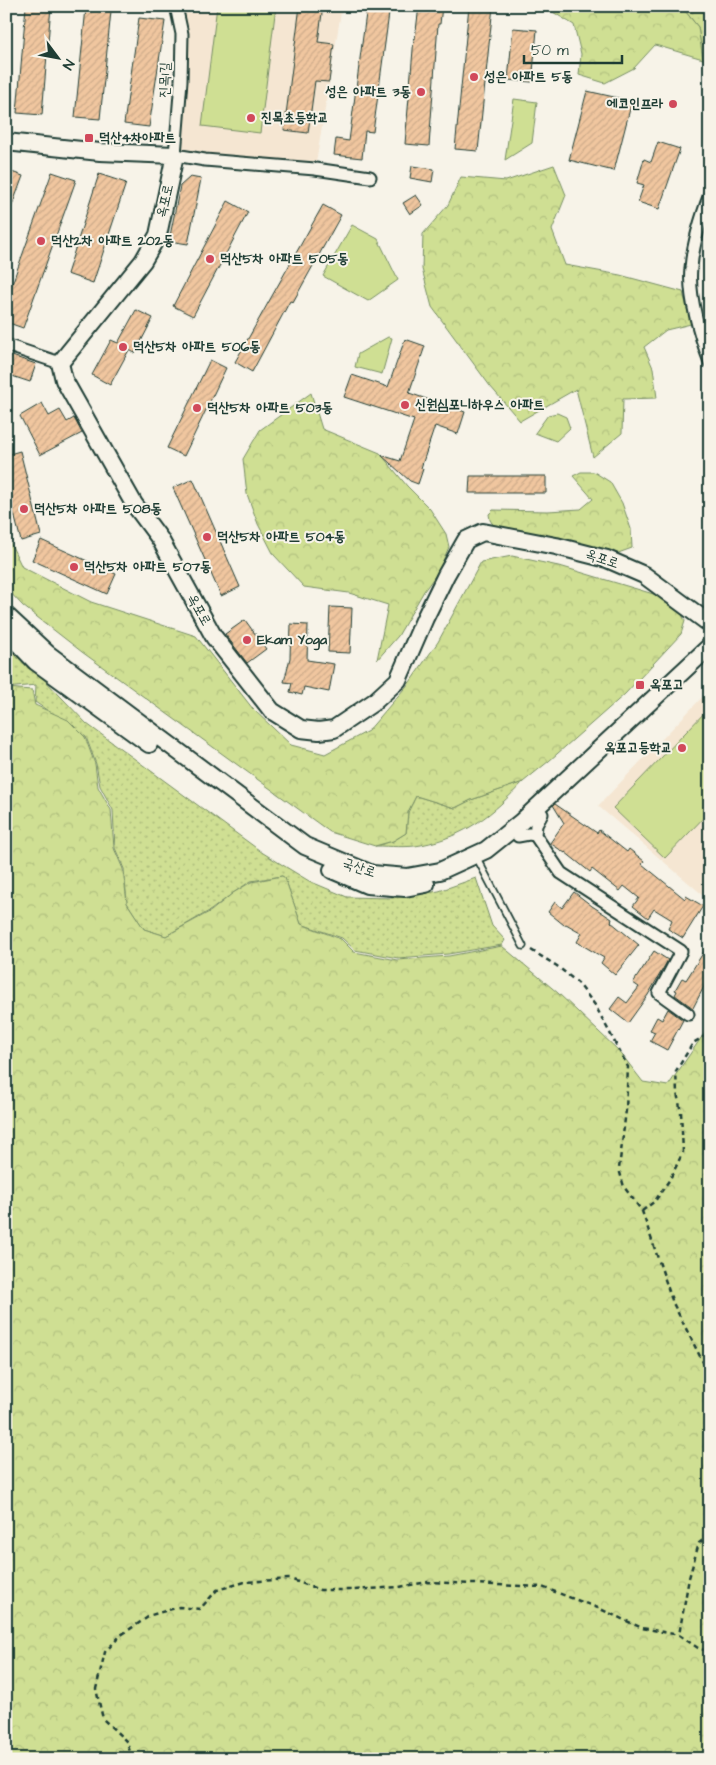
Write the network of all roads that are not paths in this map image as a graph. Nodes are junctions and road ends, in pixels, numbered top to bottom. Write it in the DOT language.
graph roads {
  1 [pos="176,6"];
  2 [pos="6,142"];
  3 [pos="175,155"];
  4 [pos="370,177"];
  5 [pos="710,194"];
  6 [pos="6,345"];
  7 [pos="710,362"];
  8 [pos="60,364"];
  9 [pos="6,616"];
  10 [pos="710,624"];
  11 [pos="6,631"];
  12 [pos="710,646"];
  13 [pos="710,654"];
  14 [pos="542,814"];
  15 [pos="535,834"];
  16 [pos="518,836"];
  17 [pos="479,862"];
  18 [pos="523,946"];
  19 [pos="688,1014"];
  1 -- 3 [label="street, 진목1길"];
  2 -- 3 [label="street"];
  3 -- 4 [label="street"];
  3 -- 8 [label="street, 옥포로"];
  5 -- 7 [label="street"];
  6 -- 8 [label="street"];
  8 -- 10 [label="street, 옥포로"];
  9 -- 12 [label="street, 국산로"];
  11 -- 17 [label="street, 국산로"];
  13 -- 14 [label="street, 국산로"];
  14 -- 15 [label="street"];
  14 -- 16 [label="street, 국산로"];
  15 -- 16 [label="street"];
  15 -- 19 [label="street"];
  16 -- 17 [label="street, 국산로"];
  17 -- 18 [label="lane"];
}
